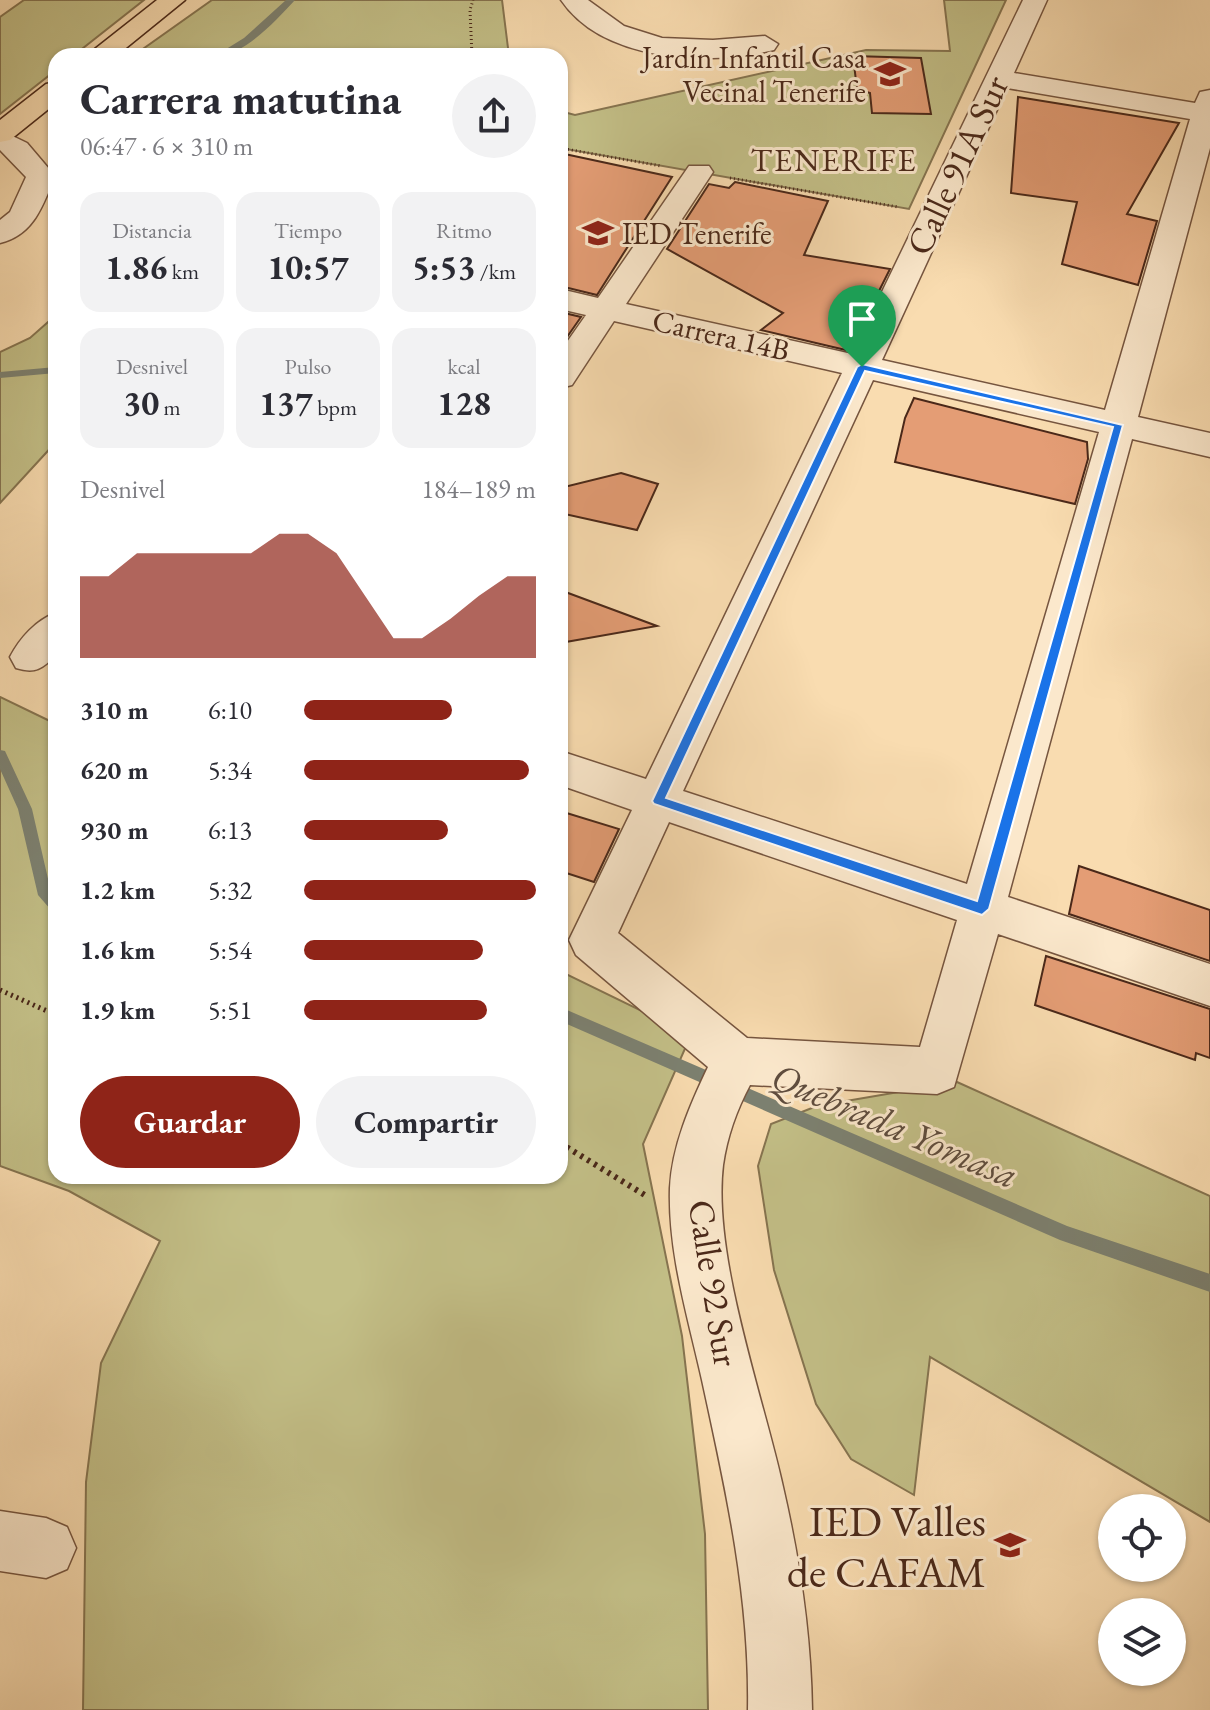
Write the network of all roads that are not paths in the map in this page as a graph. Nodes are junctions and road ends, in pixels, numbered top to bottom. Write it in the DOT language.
graph roads {
  1 [pos="173,0"];
  2 [pos="573,0"];
  3 [pos="1035,0"];
  4 [pos="765,44"];
  5 [pos="110,48"];
  6 [pos="998,78"];
  7 [pos="48,97"];
  8 [pos="1209,108"];
  9 [pos="0,136"];
  10 [pos="699,172"];
  11 [pos="0,234"];
  12 [pos="568,301"];
  13 [pos="606,309"];
  14 [pos="568,365"];
  15 [pos="862,367"];
  16 [pos="1118,425"];
  17 [pos="1210,445"];
  18 [pos="48,637"];
  19 [pos="30,657"];
  20 [pos="568,771"];
  21 [pos="658,801"];
  22 [pos="982,909"];
  23 [pos="1210,985"];
  24 [pos="730,1073"];
  25 [pos="780,1710"];
  1 -- 5 [label="highway"];
  2 -- 4 [label="street"];
  3 -- 6 [label="street, Calle 91A Sur"];
  6 -- 8 [label="street"];
  6 -- 15 [label="street, Calle 91A Sur"];
  7 -- 9 [label="highway"];
  8 -- 16 [label="street"];
  9 -- 11 [label="street"];
  10 -- 13 [label="street"];
  12 -- 13 [label="street, Carrera 14B"];
  13 -- 14 [label="street"];
  13 -- 15 [label="street, Carrera 14B"];
  15 -- 16 [label="street, Carrera 14B"];
  15 -- 21 [label="street, Calle 91A Sur"];
  16 -- 17 [label="street, Carrera 14B"];
  16 -- 22 [label="street"];
  18 -- 19 [label="street"];
  20 -- 21 [label="street"];
  21 -- 22 [label="street"];
  21 -- 24 [label="street, Calle 91A Sur"];
  22 -- 23 [label="street"];
  22 -- 24 [label="street"];
  24 -- 25 [label="street, Calle 92 Sur"];
}
